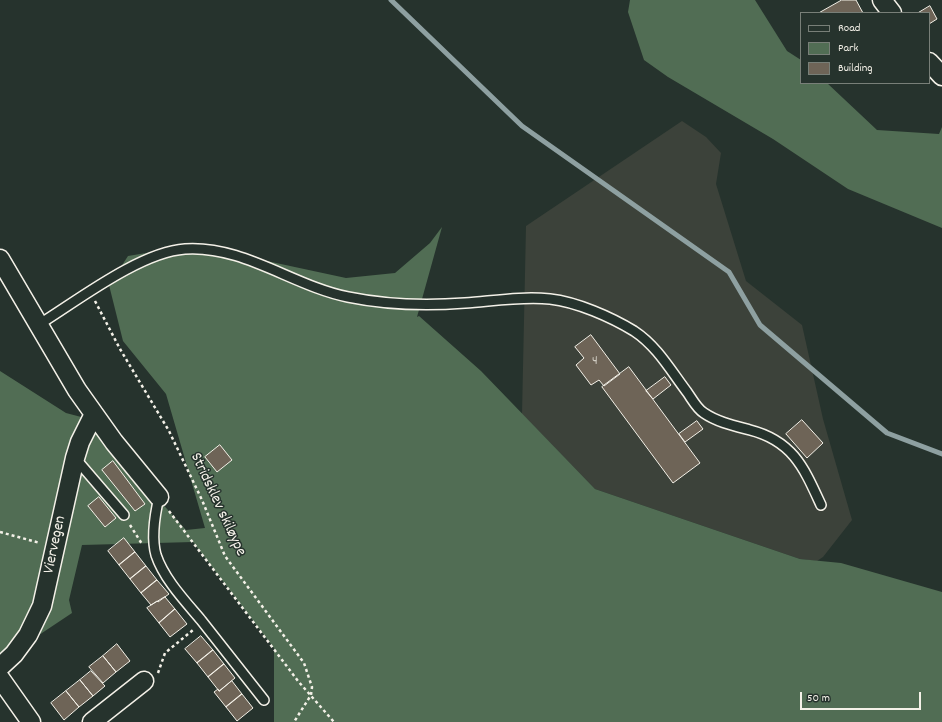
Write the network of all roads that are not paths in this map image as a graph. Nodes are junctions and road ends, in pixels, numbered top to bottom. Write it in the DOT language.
graph roads {
  1 [pos="882,0"];
  2 [pos="891,12"];
  3 [pos="930,63"];
  4 [pos="942,76"];
  5 [pos="0,259"];
  6 [pos="38,325"];
  7 [pos="94,414"];
  8 [pos="74,458"];
  9 [pos="159,497"];
  10 [pos="821,505"];
  11 [pos="124,515"];
  12 [pos="0,667"];
  13 [pos="0,678"];
  14 [pos="144,682"];
  15 [pos="264,700"];
  16 [pos="31,722"];
  17 [pos="92,722"];
  1 -- 2 [label="street"];
  3 -- 4 [label="street"];
  5 -- 6 [label="street"];
  6 -- 7 [label="street"];
  6 -- 10 [label="lane"];
  7 -- 8 [label="street, Viervegen"];
  7 -- 9 [label="street"];
  8 -- 11 [label="lane"];
  8 -- 12 [label="street, Viervegen"];
  9 -- 15 [label="lane"];
  13 -- 16 [label="street"];
  14 -- 17 [label="street"];
}
